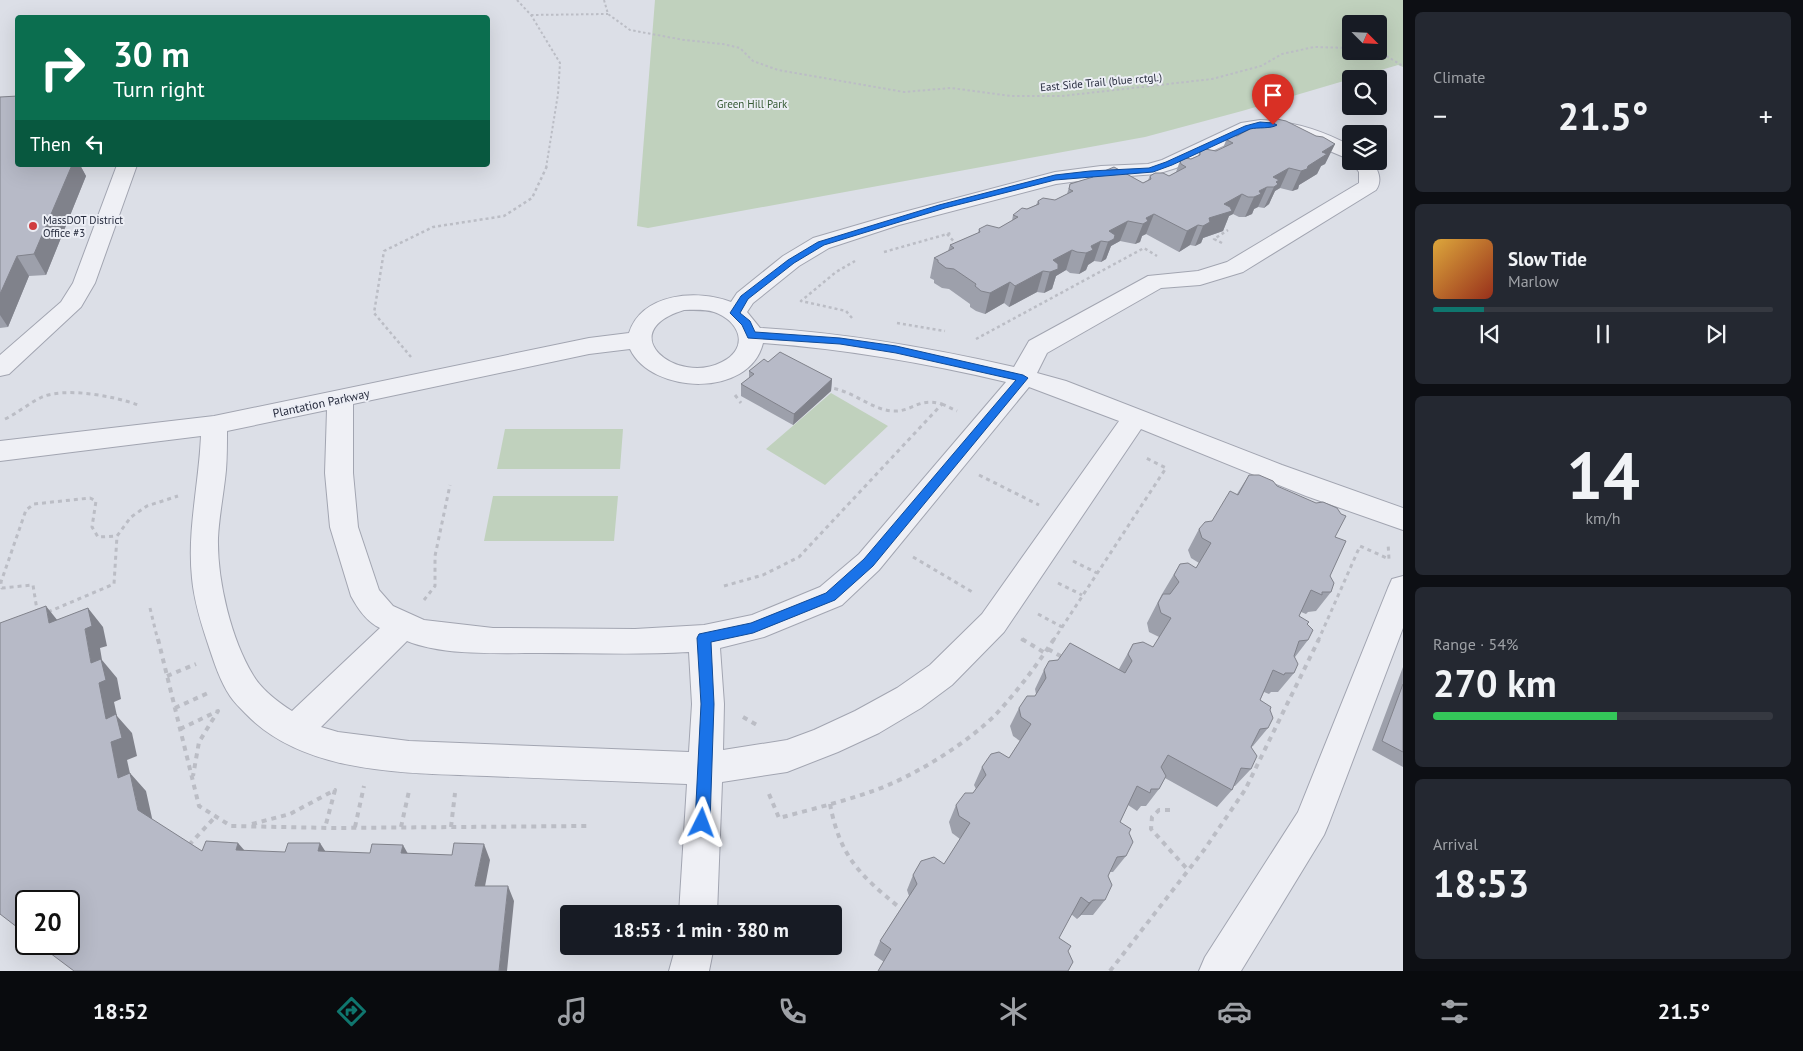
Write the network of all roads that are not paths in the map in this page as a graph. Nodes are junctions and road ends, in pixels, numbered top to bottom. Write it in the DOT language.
graph roads {
  1 [pos="1342,149"];
  2 [pos="126,167"];
  3 [pos="1369,170"];
  4 [pos="735,313"];
  5 [pos="752,335"];
  6 [pos="639,340"];
  7 [pos="0,368"];
  8 [pos="1023,378"];
  9 [pos="340,399"];
  10 [pos="1135,418"];
  11 [pos="214,426"];
  12 [pos="0,451"];
  13 [pos="1403,519"];
  14 [pos="1403,588"];
  15 [pos="403,626"];
  16 [pos="704,638"];
  17 [pos="294,731"];
  18 [pos="705,769"];
  19 [pos="698,905"];
  20 [pos="693,955"];
  21 [pos="689,971"];
  22 [pos="1219,971"];
  1 -- 4 [label="street"];
  2 -- 7 [label="street"];
  3 -- 8 [label="street"];
  4 -- 5 [label="street"];
  4 -- 6 [label="street"];
  5 -- 6 [label="street"];
  5 -- 8 [label="street"];
  6 -- 9 [label="street, Plantation Parkway"];
  8 -- 10 [label="street"];
  8 -- 16 [label="street"];
  9 -- 11 [label="street, Plantation Parkway"];
  9 -- 15 [label="street"];
  10 -- 13 [label="street"];
  10 -- 18 [label="street"];
  11 -- 12 [label="street, Plantation Parkway"];
  11 -- 17 [label="street"];
  14 -- 22 [label="street"];
  15 -- 16 [label="street"];
  15 -- 17 [label="street"];
  16 -- 18 [label="street"];
  17 -- 18 [label="street"];
  18 -- 19 [label="street"];
  20 -- 21 [label="street"];
}
